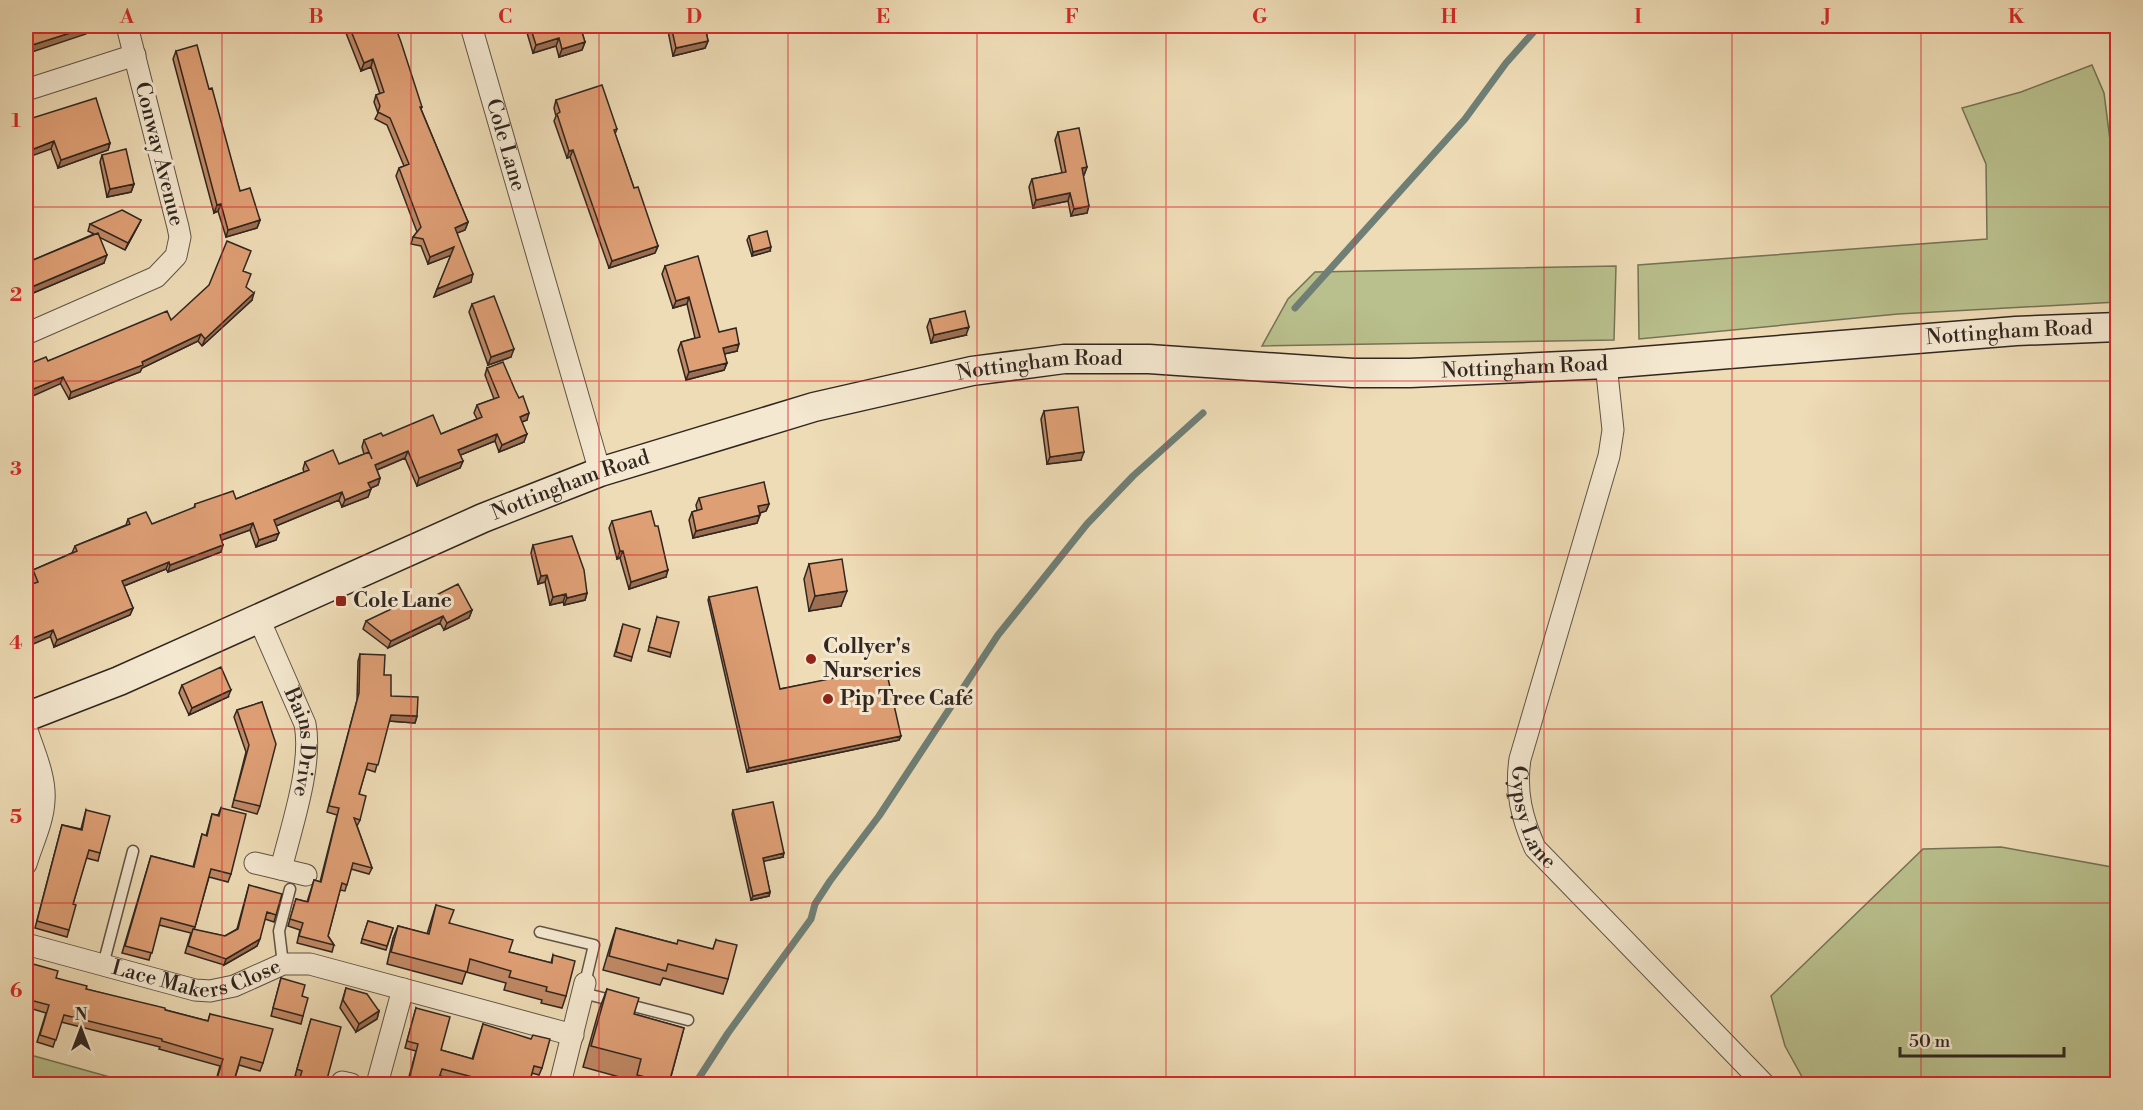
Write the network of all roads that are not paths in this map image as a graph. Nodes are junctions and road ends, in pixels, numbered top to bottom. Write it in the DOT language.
graph roads {
  1 [pos="127,26"];
  2 [pos="471,26"];
  3 [pos="135,55"];
  4 [pos="26,90"];
  5 [pos="2118,327"];
  6 [pos="26,334"];
  7 [pos="1606,364"];
  8 [pos="600,472"];
  9 [pos="259,619"];
  10 [pos="26,717"];
  11 [pos="26,727"];
  12 [pos="133,851"];
  13 [pos="255,863"];
  14 [pos="26,864"];
  15 [pos="281,869"];
  16 [pos="298,882"];
  17 [pos="540,932"];
  18 [pos="26,944"];
  19 [pos="283,964"];
  20 [pos="103,965"];
  21 [pos="584,988"];
  22 [pos="403,989"];
  23 [pos="688,1020"];
  24 [pos="573,1035"];
  25 [pos="377,1084"];
  26 [pos="560,1084"];
  27 [pos="1764,1084"];
  1 -- 3 [label="street, Conway Avenue"];
  2 -- 8 [label="street, Cole Lane"];
  3 -- 4 [label="street"];
  3 -- 6 [label="street, Conway Avenue"];
  5 -- 7 [label="main road, Nottingham Road"];
  7 -- 8 [label="main road, Nottingham Road"];
  7 -- 27 [label="street, Gypsy Lane"];
  8 -- 9 [label="main road, Nottingham Road"];
  9 -- 10 [label="main road, Nottingham Road"];
  9 -- 15 [label="street, Bains Drive"];
  11 -- 14 [label="street"];
  12 -- 20 [label="lane"];
  13 -- 15 [label="street"];
  15 -- 16 [label="street"];
  16 -- 19 [label="lane"];
  17 -- 21 [label="lane"];
  18 -- 20 [label="street, Lace Makers Close"];
  19 -- 20 [label="street, Lace Makers Close"];
  19 -- 22 [label="street, Lace Makers Close"];
  21 -- 23 [label="lane"];
  21 -- 24 [label="street"];
  22 -- 24 [label="street, Lace Makers Close"];
  22 -- 25 [label="street"];
  24 -- 26 [label="street"];
}
